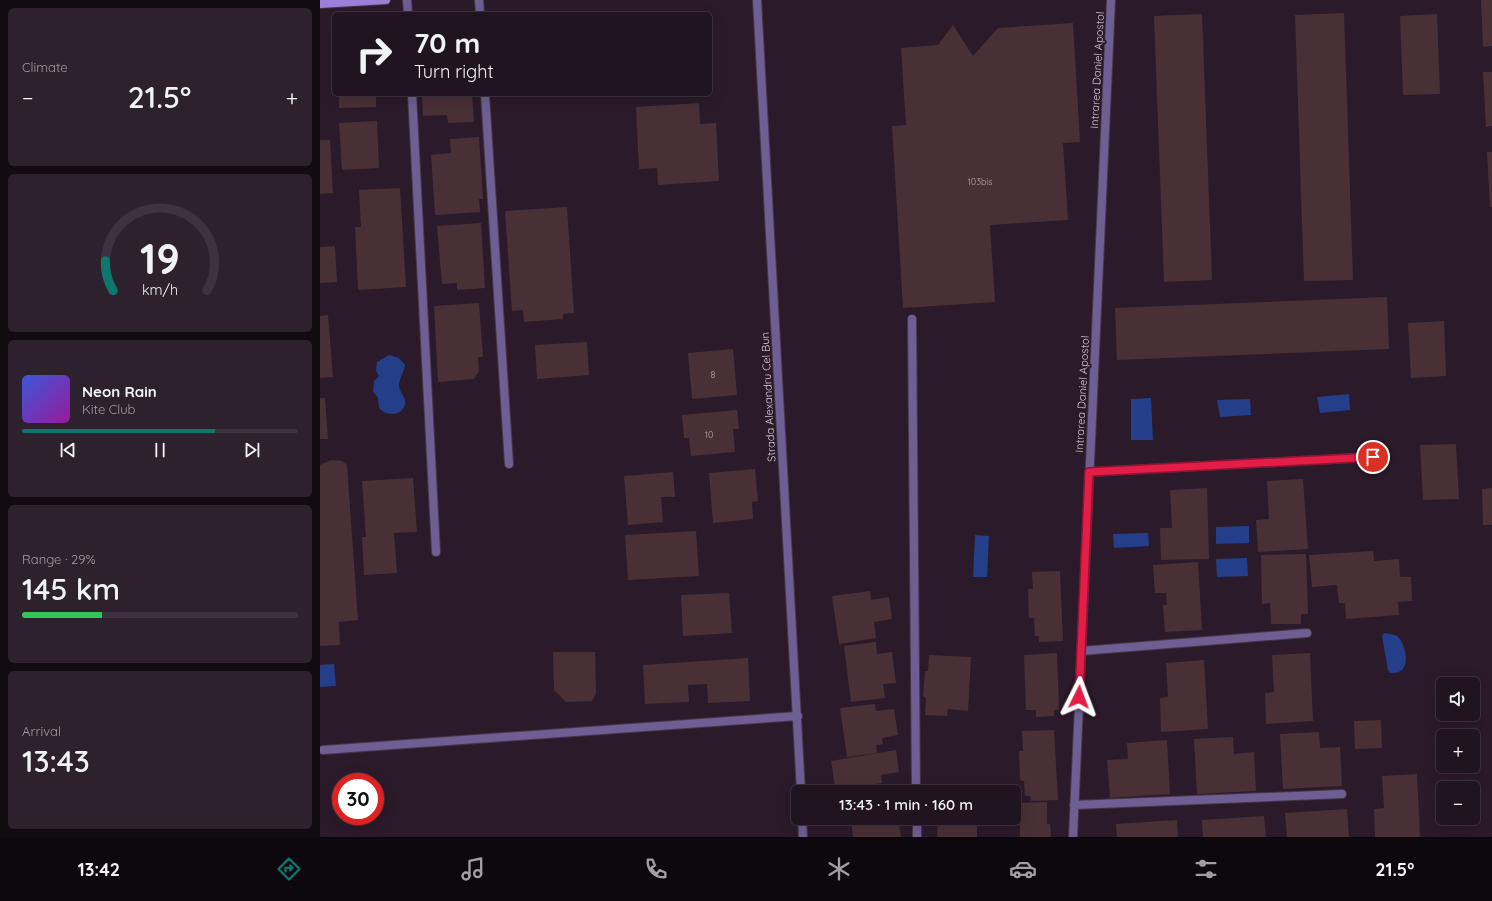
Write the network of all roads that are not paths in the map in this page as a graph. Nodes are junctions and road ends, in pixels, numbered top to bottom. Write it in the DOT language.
graph roads {
  1 [pos="386,0"];
  2 [pos="407,0"];
  3 [pos="479,0"];
  4 [pos="757,0"];
  5 [pos="1111,0"];
  6 [pos="320,4"];
  7 [pos="408,12"];
  8 [pos="480,12"];
  9 [pos="412,96"];
  10 [pos="485,96"];
  11 [pos="912,319"];
  12 [pos="1373,457"];
  13 [pos="509,464"];
  14 [pos="1089,472"];
  15 [pos="436,552"];
  16 [pos="1307,633"];
  17 [pos="1081,651"];
  18 [pos="798,716"];
  19 [pos="323,750"];
  20 [pos="801,785"];
  21 [pos="916,785"];
  22 [pos="1342,794"];
  23 [pos="1074,805"];
  24 [pos="802,825"];
  25 [pos="917,825"];
  26 [pos="1074,835"];
  27 [pos="803,837"];
  28 [pos="917,837"];
  1 -- 6 [label="street"];
  2 -- 7 [label="street"];
  3 -- 8 [label="street"];
  4 -- 18 [label="street, Strada Alexandru Cel Bun"];
  5 -- 14 [label="street, Intrarea Daniel Apostol"];
  9 -- 15 [label="street"];
  10 -- 13 [label="street"];
  11 -- 21 [label="street"];
  12 -- 14 [label="street"];
  14 -- 17 [label="street, Intrarea Daniel Apostol"];
  16 -- 17 [label="street"];
  17 -- 23 [label="street, Intrarea Daniel Apostol"];
  18 -- 19 [label="street"];
  18 -- 20 [label="street, Strada Alexandru Cel Bun"];
  22 -- 23 [label="street"];
  23 -- 26 [label="street, Intrarea Daniel Apostol"];
  24 -- 27 [label="street"];
  25 -- 28 [label="street"];
}
